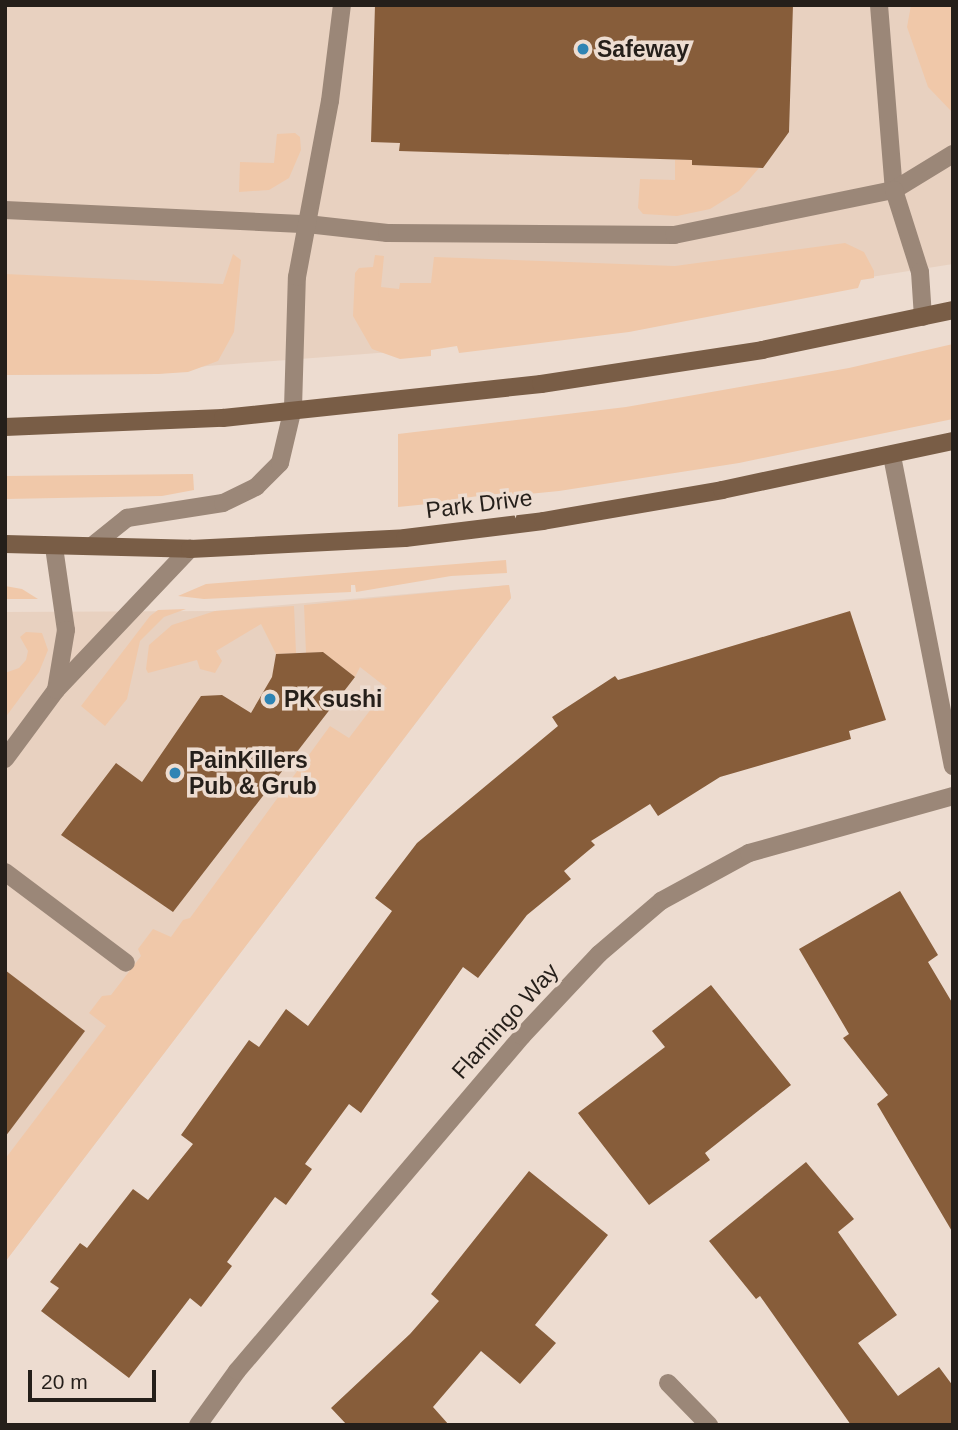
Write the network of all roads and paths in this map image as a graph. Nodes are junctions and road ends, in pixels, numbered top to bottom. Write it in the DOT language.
graph roads {
  1 [pos="342,5"];
  2 [pos="879,5"];
  3 [pos="953,154"];
  4 [pos="894,190"];
  5 [pos="5,210"];
  6 [pos="307,224"];
  7 [pos="953,310"];
  8 [pos="923,317"];
  9 [pos="293,408"];
  10 [pos="5,427"];
  11 [pos="953,441"];
  12 [pos="892,456"];
  13 [pos="5,544"];
  14 [pos="92,546"];
  15 [pos="54,547"];
  16 [pos="190,549"];
  17 [pos="56,690"];
  18 [pos="5,759"];
  19 [pos="953,766"];
  20 [pos="953,796"];
  21 [pos="5,872"];
  22 [pos="126,962"];
  23 [pos="668,1383"];
  24 [pos="198,1425"];
  25 [pos="709,1425"];
  1 -- 6 [label="street"];
  2 -- 4 [label="street"];
  3 -- 4 [label="street"];
  4 -- 6 [label="street"];
  4 -- 8 [label="street"];
  5 -- 6 [label="street"];
  6 -- 9 [label="street"];
  7 -- 8 [label="main road"];
  8 -- 9 [label="main road"];
  9 -- 10 [label="main road"];
  9 -- 14 [label="street"];
  11 -- 12 [label="main road, Park Drive"];
  12 -- 16 [label="main road, Park Drive"];
  12 -- 19 [label="street"];
  13 -- 15 [label="main road, Park Drive"];
  14 -- 15 [label="main road, Park Drive"];
  14 -- 16 [label="main road, Park Drive"];
  15 -- 17 [label="street"];
  16 -- 17 [label="street"];
  17 -- 18 [label="street"];
  20 -- 24 [label="street, Flamingo Way"];
  21 -- 22 [label="street"];
  23 -- 25 [label="street"];
}
